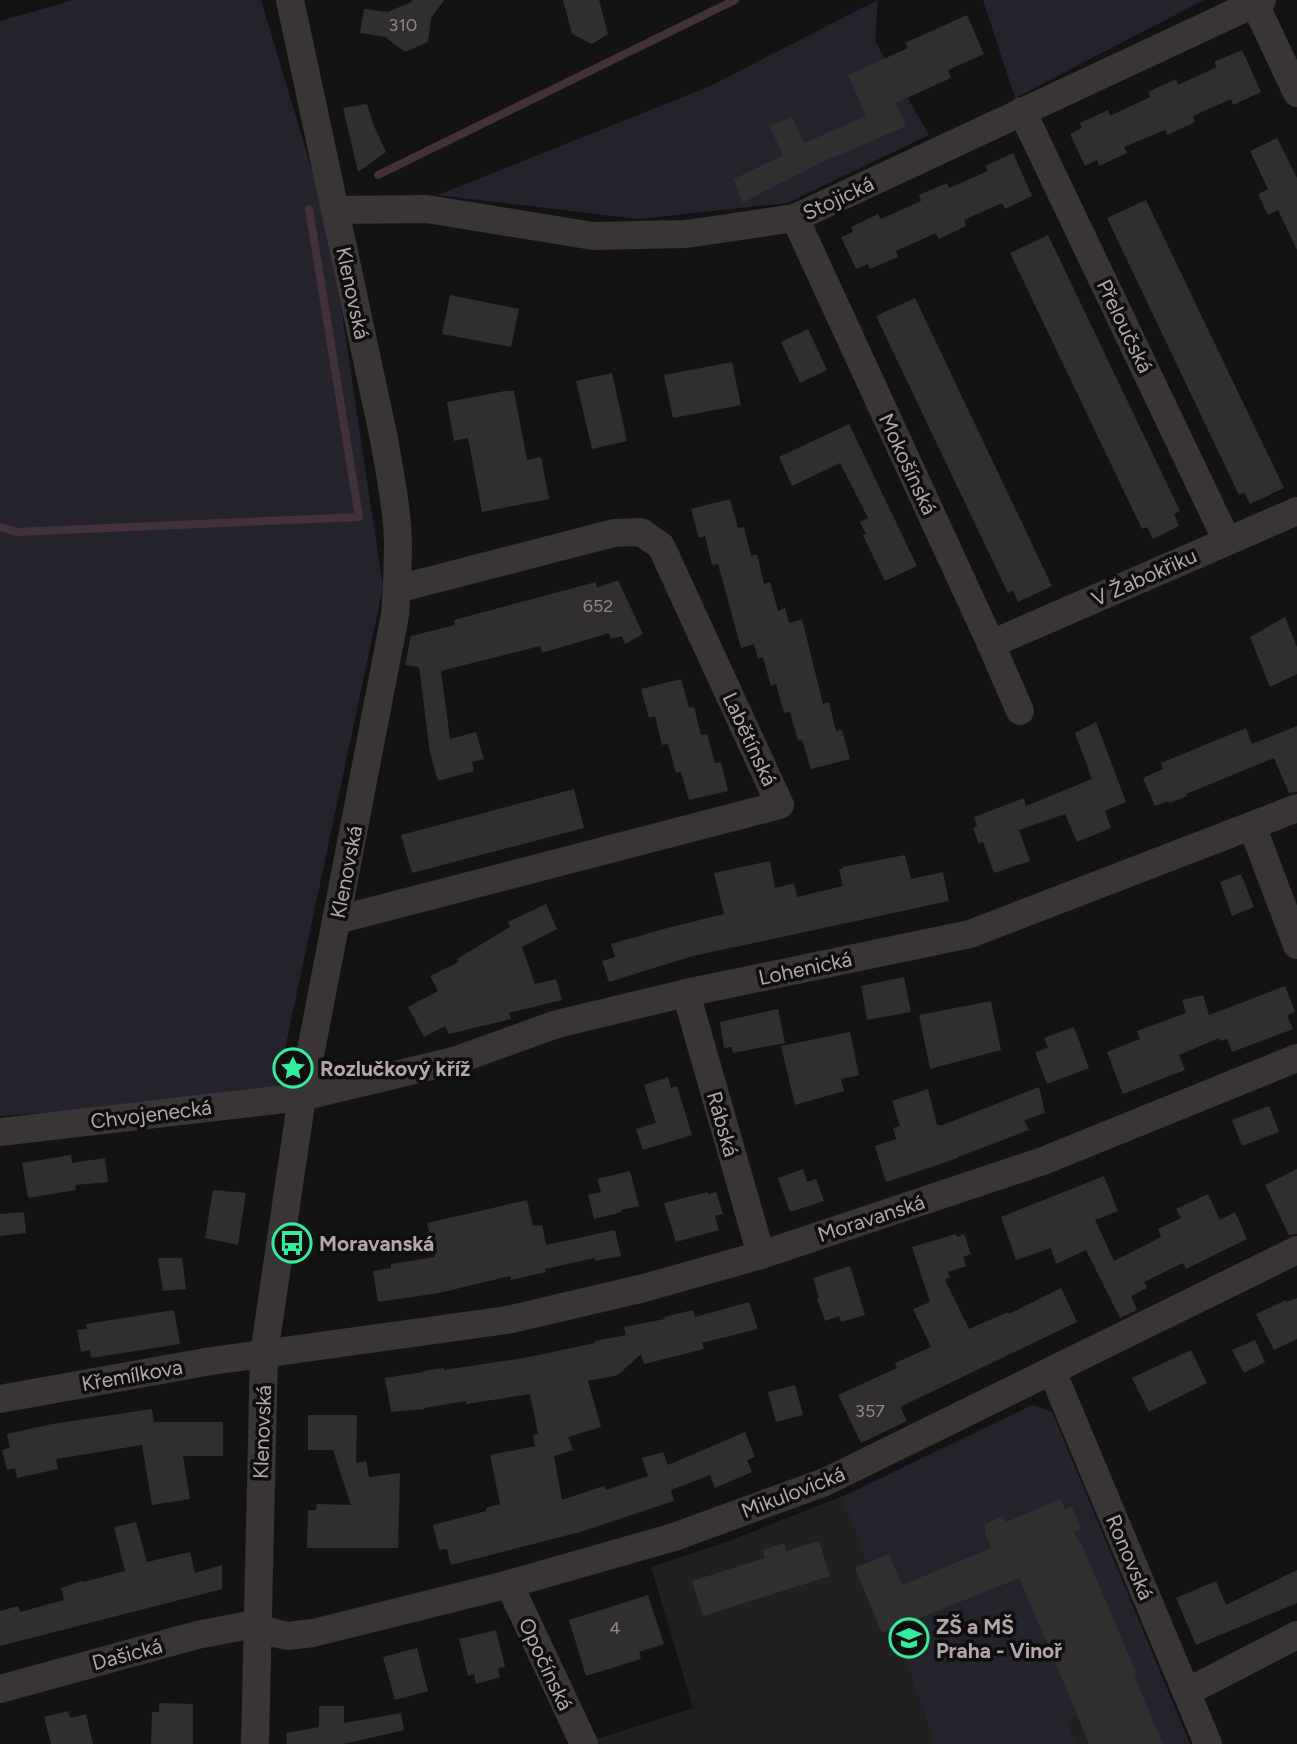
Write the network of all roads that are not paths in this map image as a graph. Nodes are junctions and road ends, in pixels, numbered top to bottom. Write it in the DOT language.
graph roads {
  1 [pos="1259,2"];
  2 [pos="298,3"];
  3 [pos="1297,93"];
  4 [pos="1022,111"];
  5 [pos="335,210"];
  6 [pos="795,218"];
  7 [pos="1297,511"];
  8 [pos="1227,541"];
  9 [pos="397,589"];
  10 [pos="991,644"];
  11 [pos="1020,711"];
  12 [pos="1297,808"];
  13 [pos="1252,826"];
  14 [pos="337,920"];
  15 [pos="1297,945"];
  16 [pos="685,993"];
  17 [pos="1297,1058"];
  18 [pos="302,1097"];
  19 [pos="0,1132"];
  20 [pos="1297,1250"];
  21 [pos="761,1255"];
  22 [pos="264,1354"];
  23 [pos="1052,1371"];
  24 [pos="0,1399"];
  25 [pos="509,1584"];
  26 [pos="256,1626"];
  27 [pos="1297,1635"];
  28 [pos="0,1689"];
  29 [pos="1187,1692"];
  30 [pos="255,1744"];
  31 [pos="584,1744"];
  32 [pos="1208,1744"];
  1 -- 3 [label="street"];
  1 -- 4 [label="street, Stojická"];
  2 -- 5 [label="street, Klenovská"];
  4 -- 6 [label="street, Stojická"];
  4 -- 8 [label="street, Přeloučská"];
  5 -- 6 [label="street, Stojická"];
  5 -- 9 [label="street, Klenovská"];
  6 -- 10 [label="street, Mokošínská"];
  7 -- 8 [label="street, V Žabokřiku"];
  8 -- 10 [label="street, V Žabokřiku"];
  9 -- 14 [label="street, Klenovská"];
  9 -- 14 [label="street, Labětínská"];
  10 -- 11 [label="street, Mokošínská"];
  12 -- 13 [label="street, Lohenická"];
  13 -- 15 [label="street"];
  13 -- 16 [label="street, Lohenická"];
  14 -- 18 [label="street, Klenovská"];
  16 -- 18 [label="street, Lohenická"];
  16 -- 21 [label="street, Rábská"];
  17 -- 21 [label="street, Moravanská"];
  18 -- 19 [label="street, Chvojenecká"];
  18 -- 22 [label="street, Klenovská"];
  20 -- 23 [label="street, Mikulovická"];
  21 -- 22 [label="street, Moravanská"];
  22 -- 24 [label="street, Křemílkova"];
  22 -- 26 [label="street, Klenovská"];
  23 -- 25 [label="street, Mikulovická"];
  23 -- 29 [label="street, Ronovská"];
  25 -- 26 [label="street, Mikulovická"];
  25 -- 31 [label="street, Opočínská"];
  26 -- 28 [label="street, Dašická"];
  26 -- 30 [label="street, Klenovská"];
  27 -- 29 [label="street"];
  29 -- 32 [label="street, Ronovská"];
}
